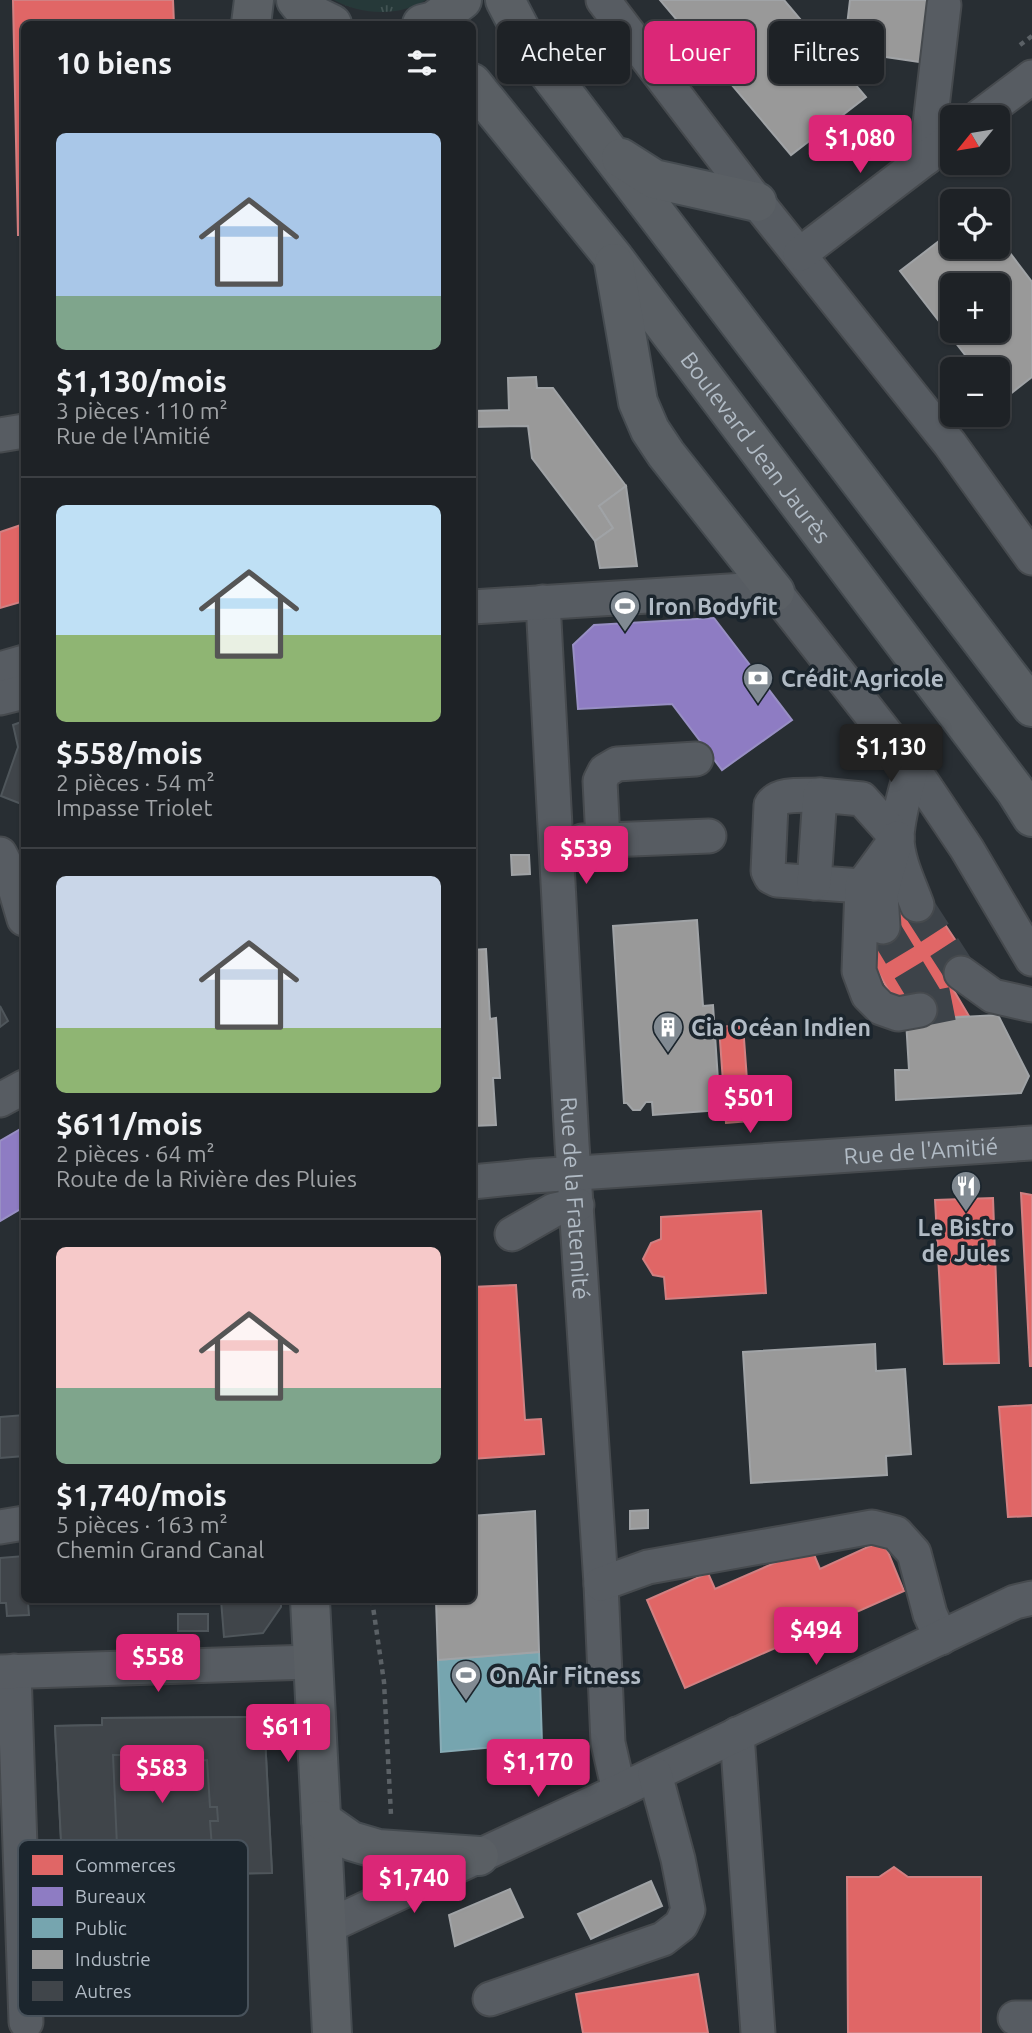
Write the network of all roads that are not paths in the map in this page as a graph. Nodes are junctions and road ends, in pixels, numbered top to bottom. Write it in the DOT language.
graph roads {
  1 [pos="254,0"];
  2 [pos="296,0"];
  3 [pos="462,0"];
  4 [pos="505,0"];
  5 [pos="603,0"];
  6 [pos="944,5"];
  7 [pos="251,21"];
  8 [pos="326,21"];
  9 [pos="431,21"];
  10 [pos="1032,77"];
  11 [pos="476,88"];
  12 [pos="995,105"];
  13 [pos="605,146"];
  14 [pos="940,147"];
  15 [pos="926,158"];
  16 [pos="757,202"];
  17 [pos="800,254"];
  18 [pos="613,257"];
  19 [pos="21,432"];
  20 [pos="0,435"];
  21 [pos="1032,558"];
  22 [pos="775,592"];
  23 [pos="543,602"];
  24 [pos="476,607"];
  25 [pos="21,663"];
  26 [pos="0,669"];
  27 [pos="21,693"];
  28 [pos="0,698"];
  29 [pos="1032,707"];
  30 [pos="696,759"];
  31 [pos="912,767"];
  32 [pos="820,795"];
  33 [pos="1032,817"];
  34 [pos="709,835"];
  35 [pos="897,838"];
  36 [pos="603,840"];
  37 [pos="556,842"];
  38 [pos="0,853"];
  39 [pos="814,883"];
  40 [pos="862,886"];
  41 [pos="917,905"];
  42 [pos="21,909"];
  43 [pos="883,927"];
  44 [pos="1032,959"];
  45 [pos="973,990"];
  46 [pos="1032,1005"];
  47 [pos="920,1010"];
  48 [pos="21,1089"];
  49 [pos="0,1100"];
  50 [pos="1032,1143"];
  51 [pos="476,1182"];
  52 [pos="576,1190"];
  53 [pos="512,1234"];
  54 [pos="21,1524"];
  55 [pos="0,1527"];
  56 [pos="601,1584"];
  57 [pos="1032,1598"];
  58 [pos="310,1603"];
  59 [pos="941,1638"];
  60 [pos="312,1662"];
  61 [pos="7,1672"];
  62 [pos="737,1734"];
  63 [pos="655,1774"];
  64 [pos="620,1791"];
  65 [pos="321,1820"];
  66 [pos="479,1856"];
  67 [pos="18,1875"];
  68 [pos="326,1927"];
  69 [pos="490,1999"];
  70 [pos="26,2016"];
  71 [pos="26,2022"];
  72 [pos="332,2033"];
  73 [pos="758,2033"];
  1 -- 7 [label="main road"];
  2 -- 8 [label="main road"];
  3 -- 9 [label="main road"];
  4 -- 13 [label="main road"];
  5 -- 16 [label="street"];
  6 -- 15 [label="street"];
  10 -- 12 [label="street"];
  11 -- 18 [label="main road, Boulevard Jean Jaurès"];
  13 -- 16 [label="main road"];
  13 -- 29 [label="main road"];
  14 -- 15 [label="street"];
  15 -- 17 [label="street"];
  16 -- 17 [label="street"];
  17 -- 21 [label="street"];
  18 -- 22 [label="main road"];
  18 -- 33 [label="main road, Boulevard Jean Jaurès"];
  19 -- 20 [label="street"];
  22 -- 23 [label="street"];
  22 -- 31 [label="street"];
  23 -- 24 [label="street"];
  23 -- 37 [label="street, Rue de la Fraternité"];
  25 -- 26 [label="street"];
  27 -- 28 [label="street"];
  30 -- 36 [label="street"];
  31 -- 35 [label="street"];
  31 -- 44 [label="street"];
  32 -- 35 [label="street"];
  32 -- 39 [label="street"];
  32 -- 39 [label="street"];
  34 -- 36 [label="street"];
  35 -- 40 [label="street"];
  35 -- 41 [label="street"];
  35 -- 43 [label="street"];
  36 -- 37 [label="street"];
  37 -- 52 [label="street, Rue de la Fraternité"];
  38 -- 42 [label="street"];
  39 -- 40 [label="street"];
  40 -- 47 [label="street"];
  45 -- 46 [label="street"];
  48 -- 49 [label="street"];
  50 -- 52 [label="street, Rue de l'Amitié"];
  51 -- 52 [label="street, Rue de l'Amitié"];
  52 -- 53 [label="street"];
  52 -- 56 [label="street, Rue de la Fraternité"];
  54 -- 55 [label="street"];
  56 -- 59 [label="street"];
  56 -- 64 [label="street, Rue de la Fraternité"];
  57 -- 59 [label="street"];
  58 -- 60 [label="main road"];
  59 -- 62 [label="street"];
  60 -- 61 [label="street"];
  60 -- 65 [label="main road"];
  61 -- 67 [label="street"];
  62 -- 63 [label="street"];
  62 -- 73 [label="street"];
  63 -- 64 [label="street"];
  63 -- 69 [label="street"];
  64 -- 66 [label="street"];
  65 -- 66 [label="main road"];
  65 -- 68 [label="main road"];
  66 -- 68 [label="street"];
  68 -- 72 [label="main road"];
  70 -- 71 [label="street"];
}
